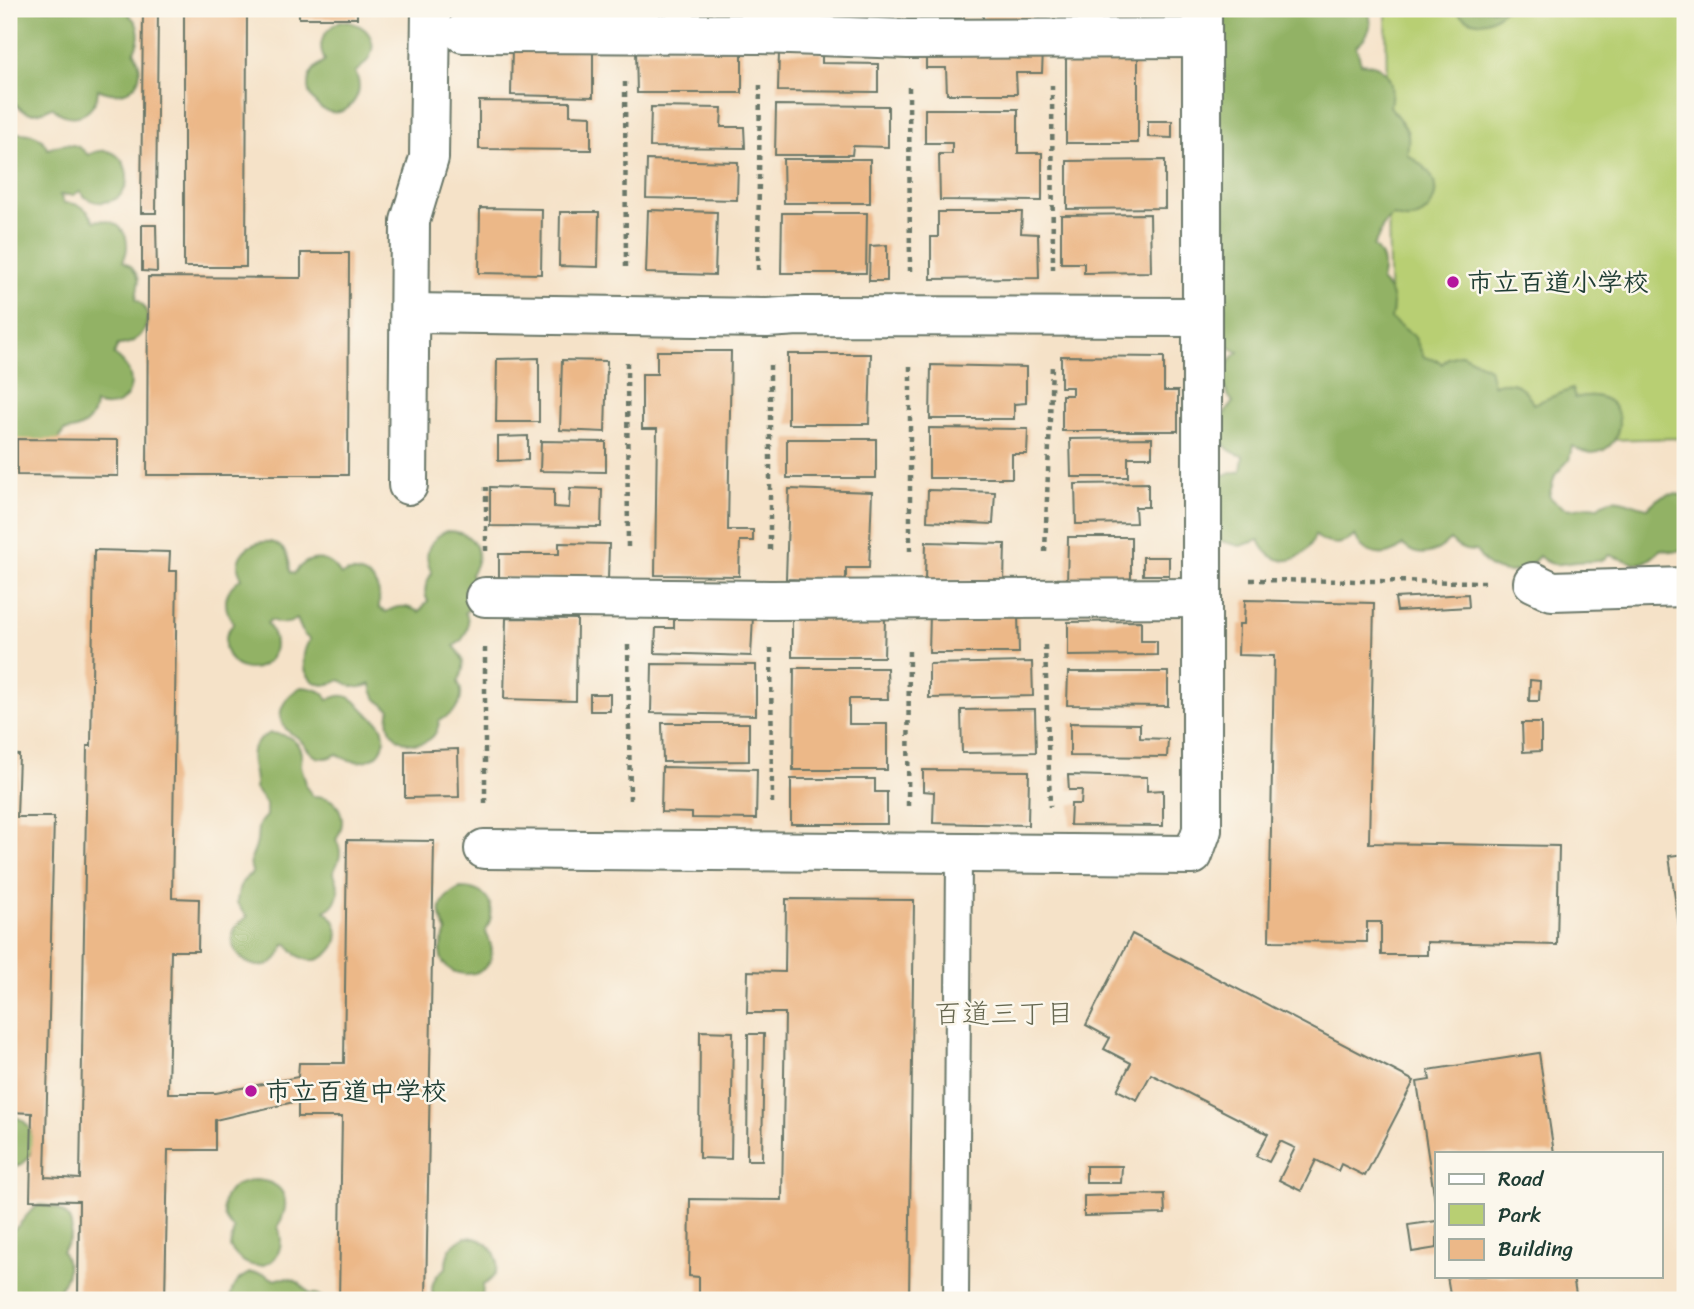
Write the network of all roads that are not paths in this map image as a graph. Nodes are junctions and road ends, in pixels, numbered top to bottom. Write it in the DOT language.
graph roads {
  1 [pos="431,9"];
  2 [pos="1202,24"];
  3 [pos="463,33"];
  4 [pos="410,313"];
  5 [pos="1201,317"];
  6 [pos="408,485"];
  7 [pos="1533,582"];
  8 [pos="1685,587"];
  9 [pos="1202,589"];
  10 [pos="485,597"];
  11 [pos="484,849"];
  12 [pos="959,854"];
  13 [pos="956,1300"];
  1 -- 4 [label="street"];
  2 -- 3 [label="street"];
  2 -- 5 [label="street"];
  4 -- 5 [label="street"];
  4 -- 6 [label="street"];
  5 -- 9 [label="street"];
  7 -- 8 [label="street"];
  9 -- 10 [label="street"];
  9 -- 12 [label="street"];
  11 -- 12 [label="street"];
  12 -- 13 [label="lane"];
}
